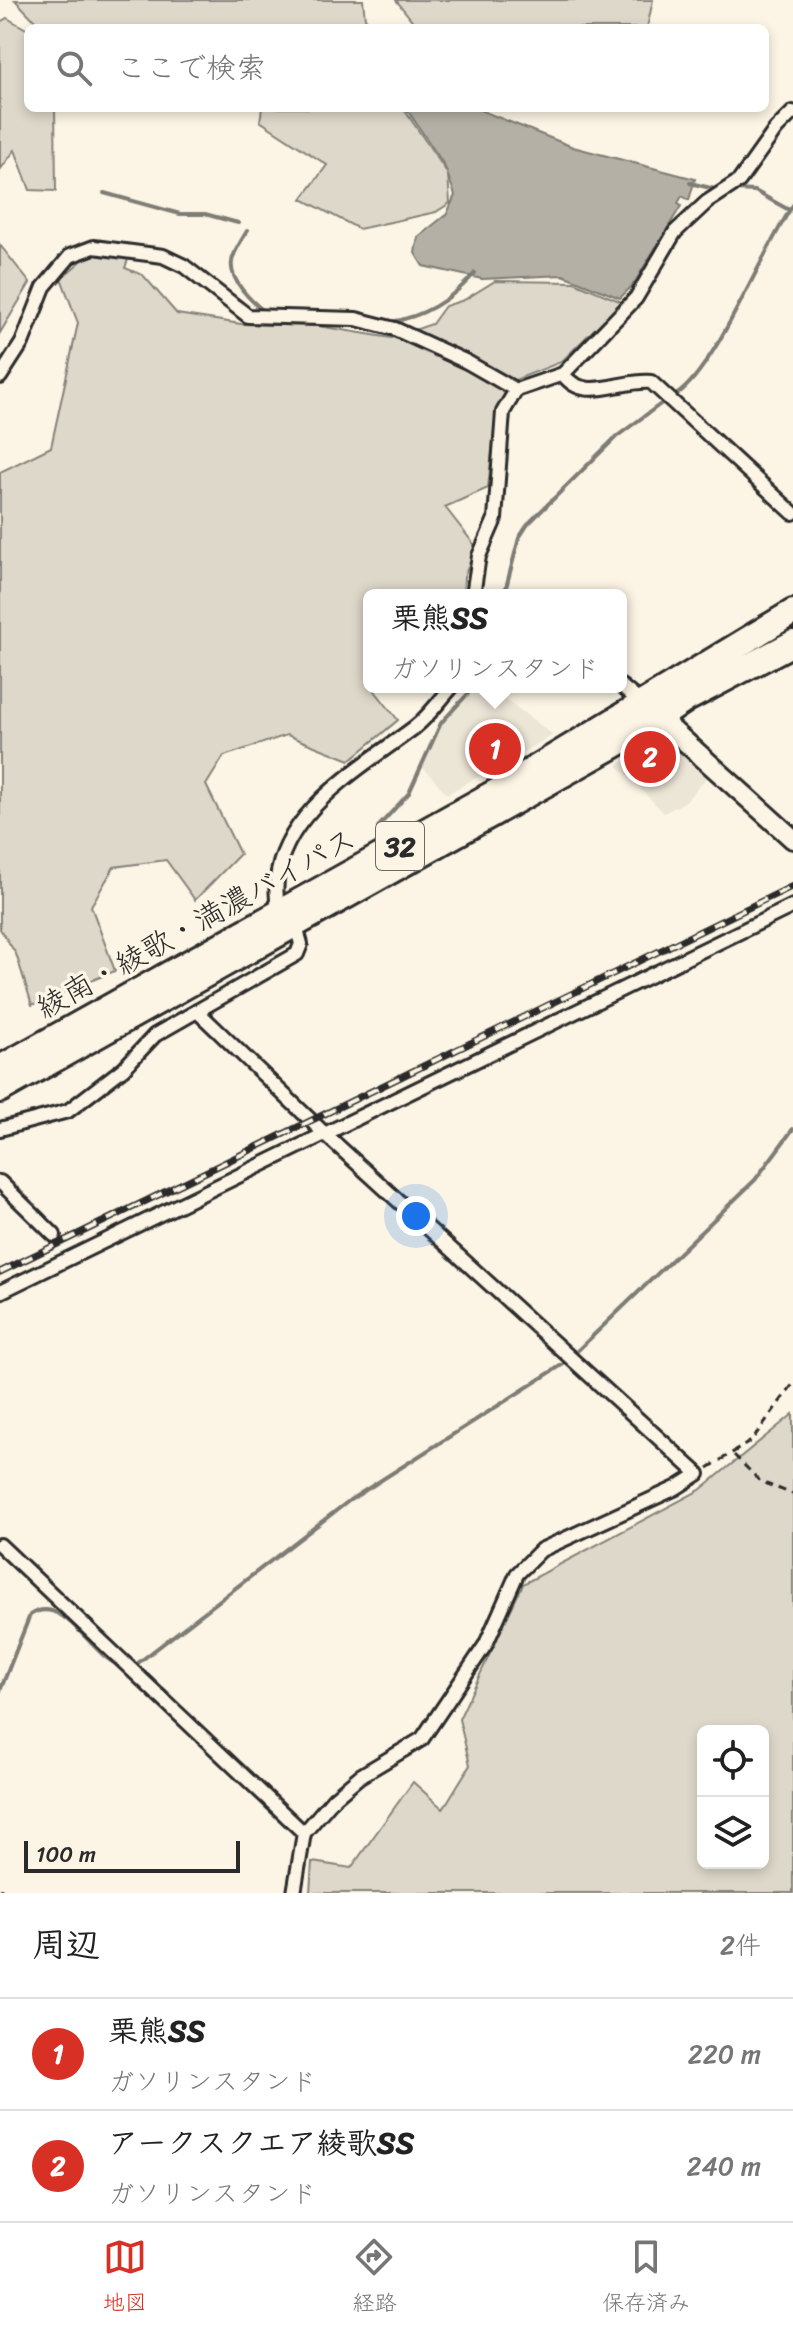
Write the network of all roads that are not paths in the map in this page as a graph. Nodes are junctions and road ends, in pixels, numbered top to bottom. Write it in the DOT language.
graph roads {
  1 [pos="793,112"];
  2 [pos="563,374"];
  3 [pos="0,377"];
  4 [pos="516,390"];
  5 [pos="793,513"];
  6 [pos="474,589"];
  7 [pos="793,612"];
  8 [pos="793,643"];
  9 [pos="627,691"];
  10 [pos="446,693"];
  11 [pos="651,711"];
  12 [pos="793,839"];
  13 [pos="793,906"];
  14 [pos="287,920"];
  15 [pos="197,1011"];
  16 [pos="0,1068"];
  17 [pos="0,1090"];
  18 [pos="0,1129"];
  19 [pos="326,1135"];
  20 [pos="0,1182"];
  21 [pos="54,1235"];
  22 [pos="0,1292"];
  23 [pos="0,1545"];
  24 [pos="304,1833"];
  25 [pos="294,1893"];
  1 -- 2 [label="street"];
  2 -- 4 [label="street"];
  2 -- 5 [label="street"];
  3 -- 4 [label="street"];
  4 -- 6 [label="street"];
  7 -- 11 [label="highway, 綾南・綾歌・満濃バイパス / 32"];
  8 -- 11 [label="highway, 綾南・綾歌・満濃バイパス / 32"];
  9 -- 11 [label="street"];
  10 -- 14 [label="street"];
  11 -- 12 [label="street"];
  11 -- 14 [label="highway, 綾南・綾歌・満濃バイパス / 32"];
  13 -- 19 [label="street"];
  14 -- 15 [label="street"];
  14 -- 16 [label="highway, 綾南・綾歌・満濃バイパス / 32"];
  14 -- 17 [label="highway, 綾南・綾歌・満濃バイパス / 32"];
  15 -- 18 [label="street"];
  15 -- 19 [label="street"];
  19 -- 22 [label="street"];
  19 -- 24 [label="street"];
  20 -- 21 [label="street"];
  23 -- 24 [label="street"];
  24 -- 25 [label="street"];
}
